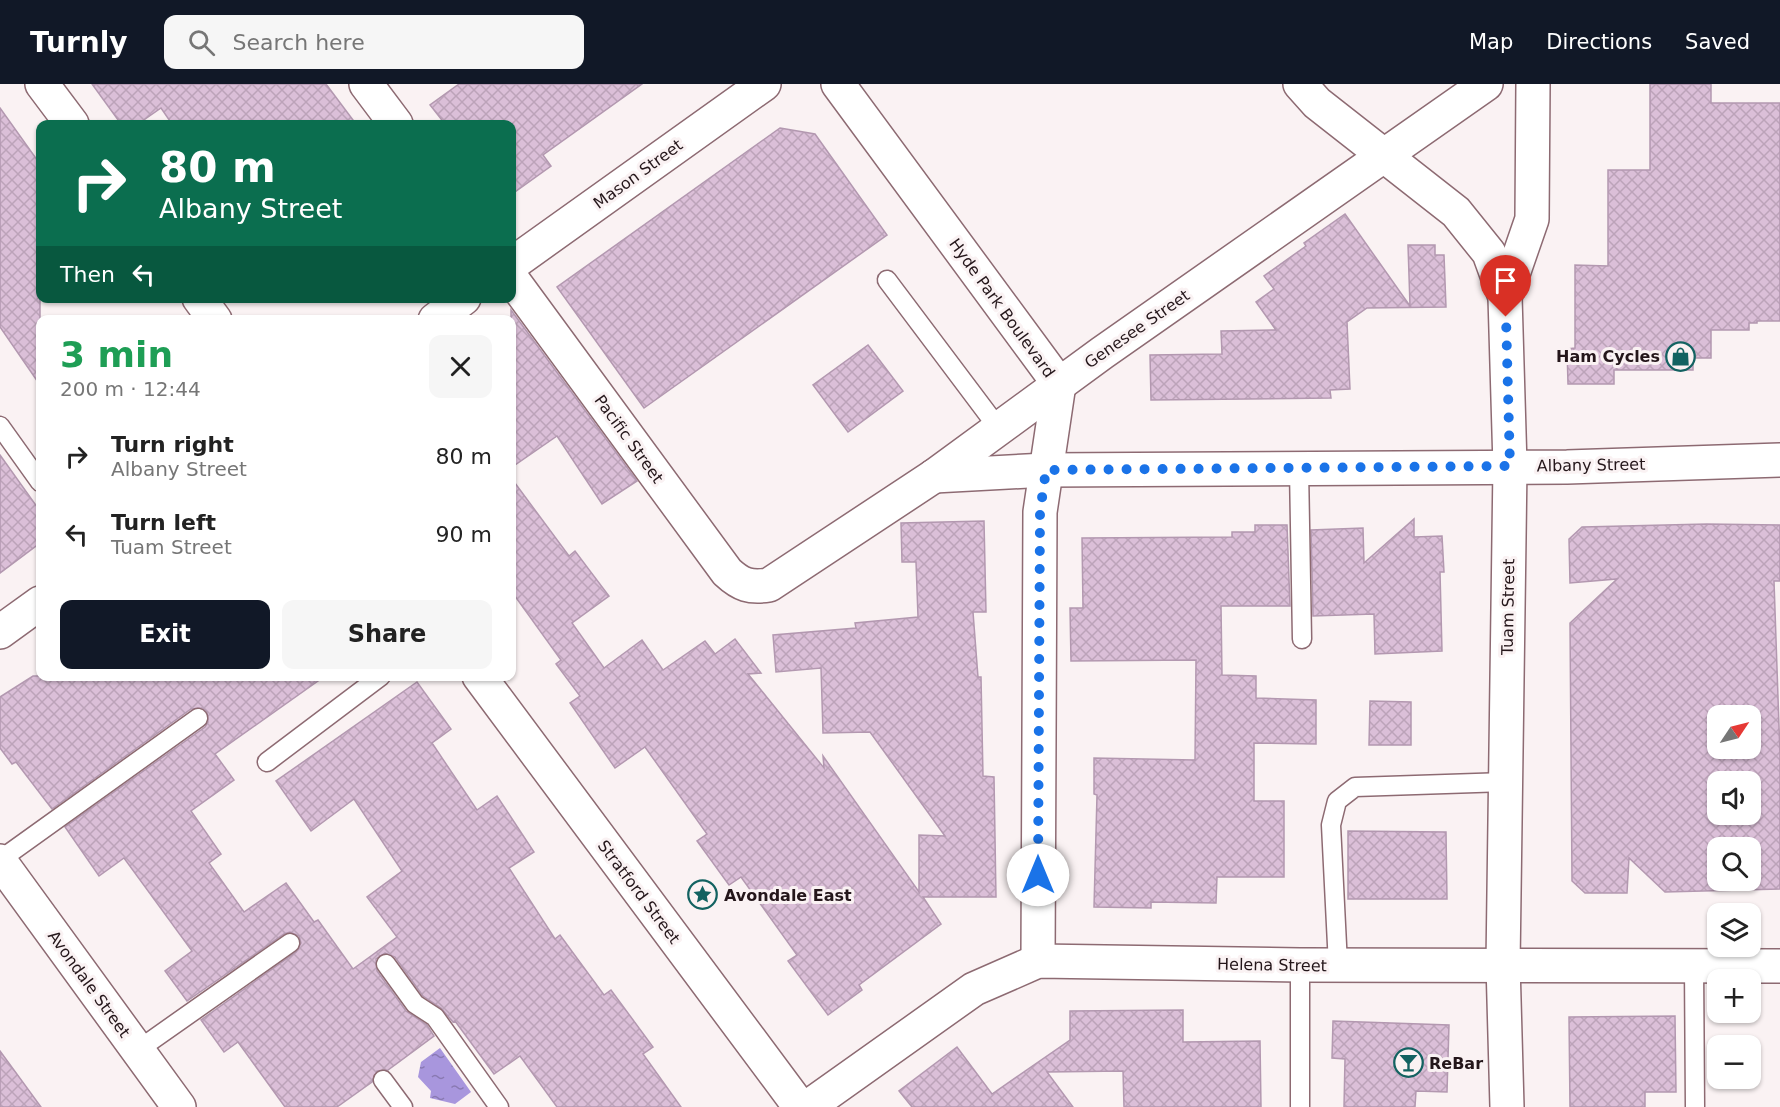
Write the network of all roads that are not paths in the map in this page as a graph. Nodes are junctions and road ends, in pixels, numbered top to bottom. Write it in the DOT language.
graph roads {
  1 [pos="42,84"];
  2 [pos="366,84"];
  3 [pos="764,84"];
  4 [pos="838,84"];
  5 [pos="1300,84"];
  6 [pos="1486,84"];
  7 [pos="1533,84"];
  8 [pos="69,120"];
  9 [pos="393,120"];
  10 [pos="1385,155"];
  11 [pos="516,261"];
  12 [pos="886,280"];
  13 [pos="516,284"];
  14 [pos="1505,297"];
  15 [pos="457,303"];
  16 [pos="442,315"];
  17 [pos="1059,384"];
  18 [pos="0,426"];
  19 [pos="999,429"];
  20 [pos="1780,460"];
  21 [pos="1510,466"];
  22 [pos="1299,468"];
  23 [pos="1046,470"];
  24 [pos="36,476"];
  25 [pos="934,476"];
  26 [pos="756,587"];
  27 [pos="36,606"];
  28 [pos="0,632"];
  29 [pos="1302,639"];
  30 [pos="374,681"];
  31 [pos="483,681"];
  32 [pos="198,718"];
  33 [pos="267,762"];
  34 [pos="1506,782"];
  35 [pos="0,861"];
  36 [pos="291,943"];
  37 [pos="1038,961"];
  38 [pos="386,964"];
  39 [pos="1503,964"];
  40 [pos="1300,965"];
  41 [pos="1338,965"];
  42 [pos="1694,965"];
  43 [pos="1780,966"];
  44 [pos="138,1050"];
  45 [pos="383,1080"];
  46 [pos="179,1107"];
  47 [pos="403,1107"];
  48 [pos="499,1107"];
  49 [pos="800,1107"];
  50 [pos="808,1107"];
  51 [pos="1300,1107"];
  52 [pos="1507,1107"];
  53 [pos="1695,1107"];
  1 -- 8 [label="street"];
  2 -- 9 [label="street"];
  3 -- 11 [label="street, Mason Street"];
  4 -- 17 [label="street, Hyde Park Boulevard"];
  5 -- 10 [label="street, Tuam Street"];
  6 -- 10 [label="street, Genesee Street"];
  7 -- 14 [label="street"];
  10 -- 14 [label="street, Tuam Street"];
  10 -- 17 [label="street, Genesee Street"];
  12 -- 19 [label="lane"];
  13 -- 26 [label="street, Pacific Street"];
  14 -- 21 [label="street, Tuam Street"];
  15 -- 16 [label="street"];
  17 -- 19 [label="street, Genesee Street"];
  17 -- 23 [label="street, Hyde Park Boulevard"];
  18 -- 24 [label="lane"];
  19 -- 25 [label="street, Genesee Street"];
  20 -- 21 [label="street, Albany Street"];
  21 -- 22 [label="street, Albany Street"];
  21 -- 34 [label="street, Tuam Street"];
  22 -- 23 [label="street, Albany Street"];
  22 -- 29 [label="lane"];
  23 -- 25 [label="street, Albany Street"];
  23 -- 37 [label="street, Hyde Park Boulevard"];
  25 -- 26 [label="street, Genesee Street"];
  27 -- 28 [label="street"];
  30 -- 33 [label="lane"];
  31 -- 49 [label="street, Stratford Street"];
  32 -- 35 [label="lane"];
  34 -- 39 [label="street, Tuam Street"];
  34 -- 41 [label="lane"];
  35 -- 44 [label="street, Avondale Street"];
  36 -- 44 [label="lane"];
  37 -- 40 [label="street, Helena Street"];
  37 -- 50 [label="street, Helena Street"];
  38 -- 48 [label="lane"];
  39 -- 41 [label="street, Helena Street"];
  39 -- 42 [label="street, Helena Street"];
  39 -- 52 [label="street, Tuam Street"];
  40 -- 41 [label="street, Helena Street"];
  40 -- 51 [label="lane"];
  42 -- 43 [label="street, Helena Street"];
  42 -- 53 [label="lane"];
  44 -- 46 [label="street, Avondale Street"];
  45 -- 47 [label="lane"];
}
